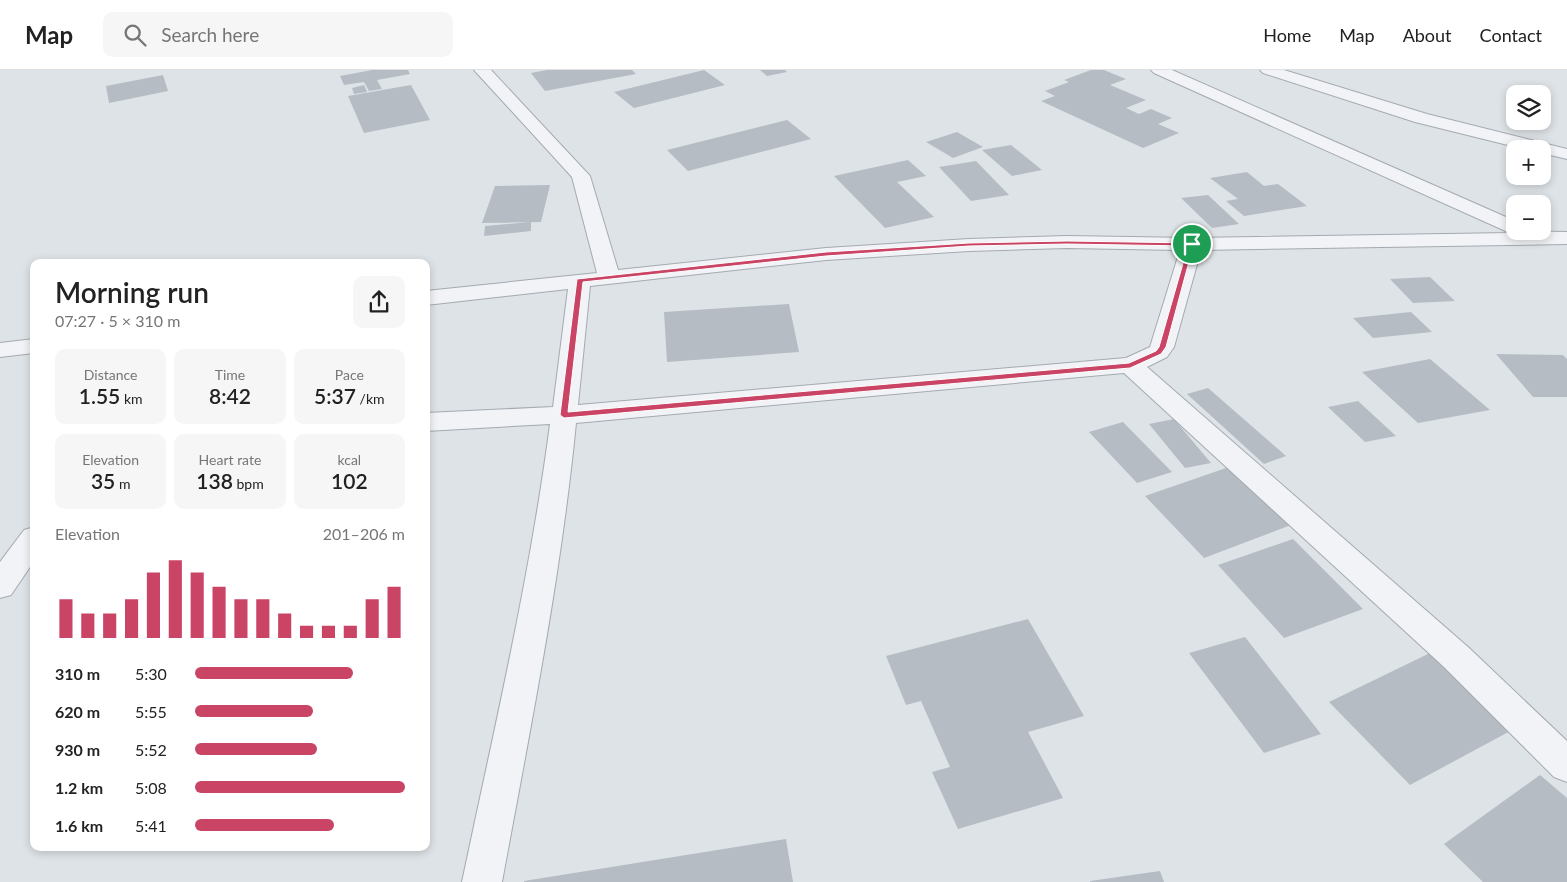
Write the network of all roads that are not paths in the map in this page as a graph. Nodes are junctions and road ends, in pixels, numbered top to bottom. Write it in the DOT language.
graph roads {
  1 [pos="482,70"];
  2 [pos="1159,70"];
  3 [pos="1268,70"];
  4 [pos="1567,154"];
  5 [pos="1506,224"];
  6 [pos="1506,235"];
  7 [pos="1551,236"];
  8 [pos="1567,238"];
  9 [pos="1192,244"];
  10 [pos="609,278"];
  11 [pos="580,281"];
  12 [pos="430,298"];
  13 [pos="30,346"];
  14 [pos="0,350"];
  15 [pos="1130,365"];
  16 [pos="564,415"];
  17 [pos="430,422"];
  18 [pos="30,544"];
  19 [pos="0,586"];
  20 [pos="1567,766"];
  21 [pos="482,882"];
  1 -- 10 [label="street"];
  2 -- 5 [label="street"];
  3 -- 4 [label="street"];
  6 -- 9 [label="street"];
  7 -- 8 [label="street"];
  9 -- 10 [label="street"];
  9 -- 15 [label="street"];
  10 -- 11 [label="street"];
  11 -- 12 [label="street"];
  11 -- 16 [label="street"];
  13 -- 14 [label="street"];
  15 -- 16 [label="street"];
  15 -- 20 [label="street"];
  16 -- 17 [label="street"];
  16 -- 21 [label="street"];
  18 -- 19 [label="street"];
}
